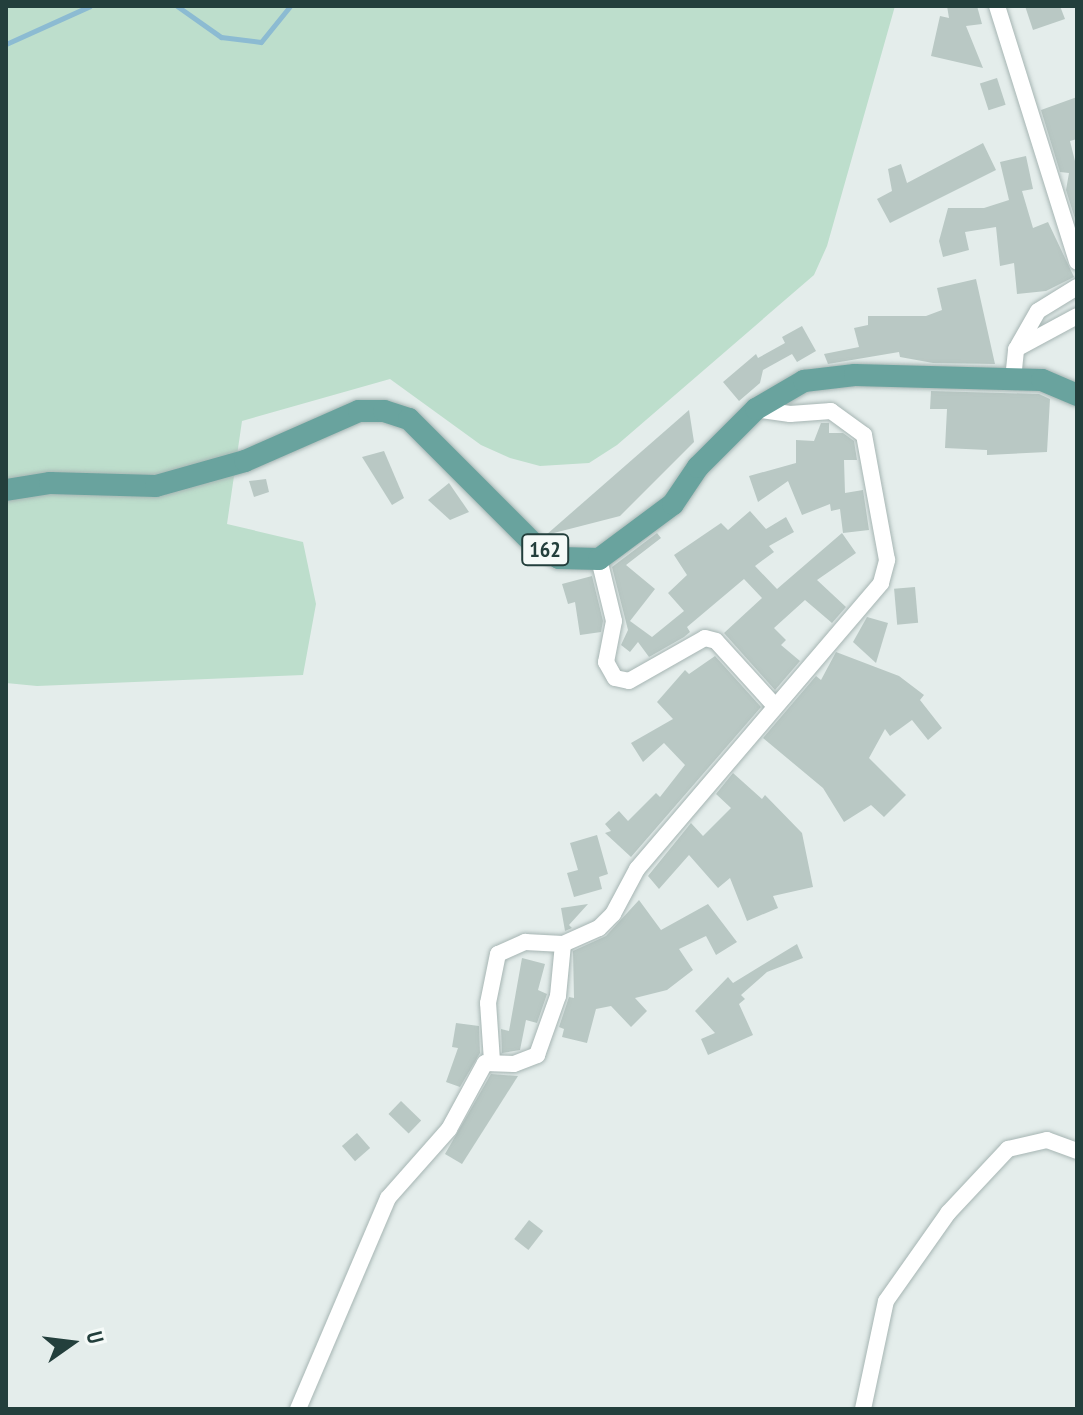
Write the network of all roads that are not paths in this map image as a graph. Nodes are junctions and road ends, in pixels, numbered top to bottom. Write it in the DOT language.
graph roads {
  1 [pos="997,6"];
  2 [pos="1077,262"];
  3 [pos="1077,287"];
  4 [pos="1077,316"];
  5 [pos="1016,349"];
  6 [pos="1013,379"];
  7 [pos="1077,395"];
  8 [pos="756,409"];
  9 [pos="6,490"];
  10 [pos="599,559"];
  11 [pos="774,705"];
  12 [pos="563,944"];
  13 [pos="492,1061"];
  14 [pos="1077,1151"];
  15 [pos="298,1409"];
  16 [pos="863,1409"];
  1 -- 2 [label="street"];
  3 -- 5 [label="street"];
  4 -- 5 [label="street"];
  5 -- 6 [label="street"];
  6 -- 7 [label="main road, 162"];
  6 -- 8 [label="main road, 162"];
  8 -- 10 [label="main road, 162"];
  8 -- 11 [label="street"];
  9 -- 10 [label="main road, 162"];
  10 -- 11 [label="street"];
  11 -- 12 [label="street"];
  12 -- 13 [label="street"];
  12 -- 13 [label="street"];
  13 -- 15 [label="street"];
  14 -- 16 [label="street"];
}
